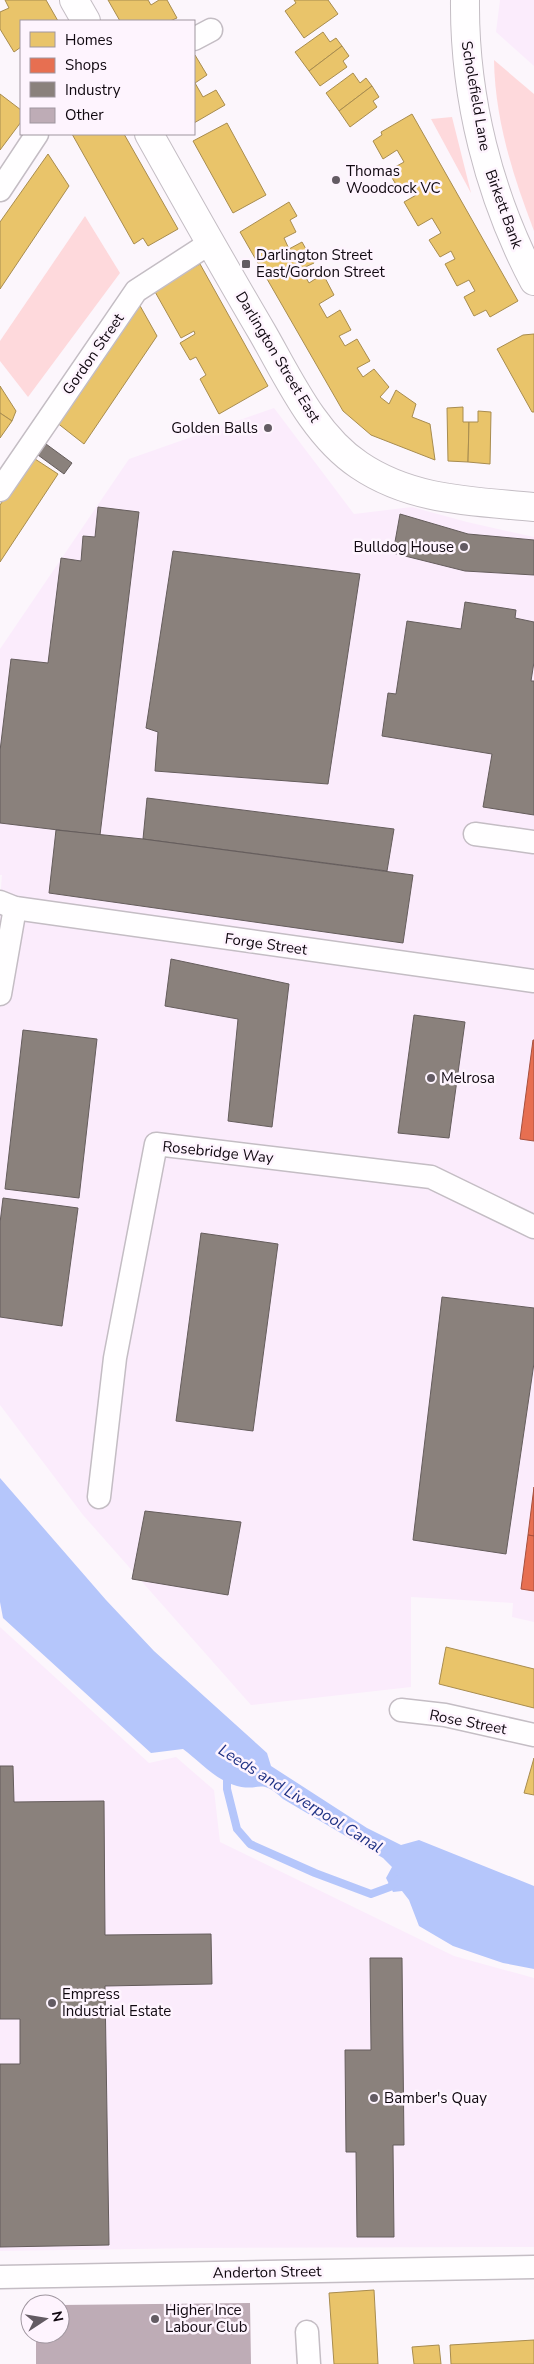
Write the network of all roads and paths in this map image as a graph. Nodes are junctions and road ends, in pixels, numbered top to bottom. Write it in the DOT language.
graph roads {
  1 [pos="74,0"];
  2 [pos="465,0"];
  3 [pos="85,20"];
  4 [pos="36,135"];
  5 [pos="151,135"];
  6 [pos="487,163"];
  7 [pos="0,190"];
  8 [pos="210,243"];
  9 [pos="534,281"];
  10 [pos="0,490"];
  11 [pos="534,506"];
  12 [pos="475,834"];
  13 [pos="534,842"];
  14 [pos="7,905"];
  15 [pos="534,981"];
  16 [pos="0,994"];
  17 [pos="534,1227"];
  18 [pos="99,1497"];
  19 [pos="401,1710"];
  20 [pos="534,1735"];
  21 [pos="534,2267"];
  22 [pos="0,2277"];
  23 [pos="307,2332"];
  24 [pos="309,2364"];
  1 -- 3 [label="main road"];
  2 -- 6 [label="main road, Scholefield Lane"];
  4 -- 7 [label="street"];
  5 -- 8 [label="main road, Darlington Street East"];
  6 -- 9 [label="main road, Birkett Bank"];
  8 -- 10 [label="street, Gordon Street"];
  8 -- 11 [label="main road, Darlington Street East"];
  12 -- 13 [label="street"];
  14 -- 15 [label="street, Forge Street"];
  14 -- 16 [label="street"];
  17 -- 18 [label="street, Rosebridge Way"];
  19 -- 20 [label="street, Rose Street"];
  21 -- 22 [label="street, Anderton Street"];
  23 -- 24 [label="street"];
}
